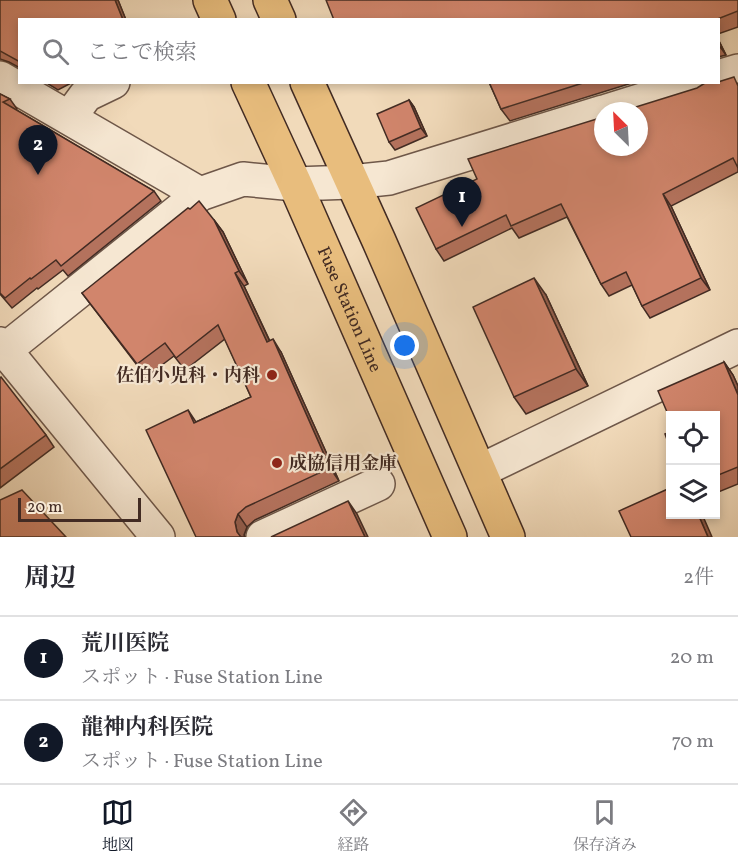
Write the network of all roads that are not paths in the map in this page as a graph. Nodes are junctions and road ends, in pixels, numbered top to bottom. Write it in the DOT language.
graph roads {
  1 [pos="210,0"];
  2 [pos="218,18"];
  3 [pos="738,71"];
  4 [pos="720,76"];
  5 [pos="0,78"];
  6 [pos="109,84"];
  7 [pos="249,84"];
  8 [pos="308,84"];
  9 [pos="694,84"];
  10 [pos="637,102"];
  11 [pos="594,115"];
  12 [pos="69,118"];
  13 [pos="351,182"];
  14 [pos="295,184"];
  15 [pos="200,194"];
  16 [pos="738,346"];
  17 [pos="1,349"];
  18 [pos="480,471"];
  19 [pos="378,484"];
  20 [pos="158,537"];
  21 [pos="263,537"];
  22 [pos="450,537"];
  23 [pos="508,537"];
  1 -- 2 [label="main road"];
  3 -- 4 [label="street"];
  5 -- 12 [label="street"];
  6 -- 12 [label="street"];
  7 -- 14 [label="main road, Fuse Station Line"];
  8 -- 13 [label="main road"];
  9 -- 10 [label="street"];
  11 -- 13 [label="street"];
  12 -- 15 [label="street"];
  13 -- 14 [label="street"];
  13 -- 18 [label="main road"];
  14 -- 15 [label="street"];
  14 -- 22 [label="main road, Fuse Station Line"];
  15 -- 17 [label="street"];
  16 -- 18 [label="street"];
  17 -- 20 [label="street"];
  18 -- 23 [label="main road"];
  19 -- 21 [label="street"];
}
